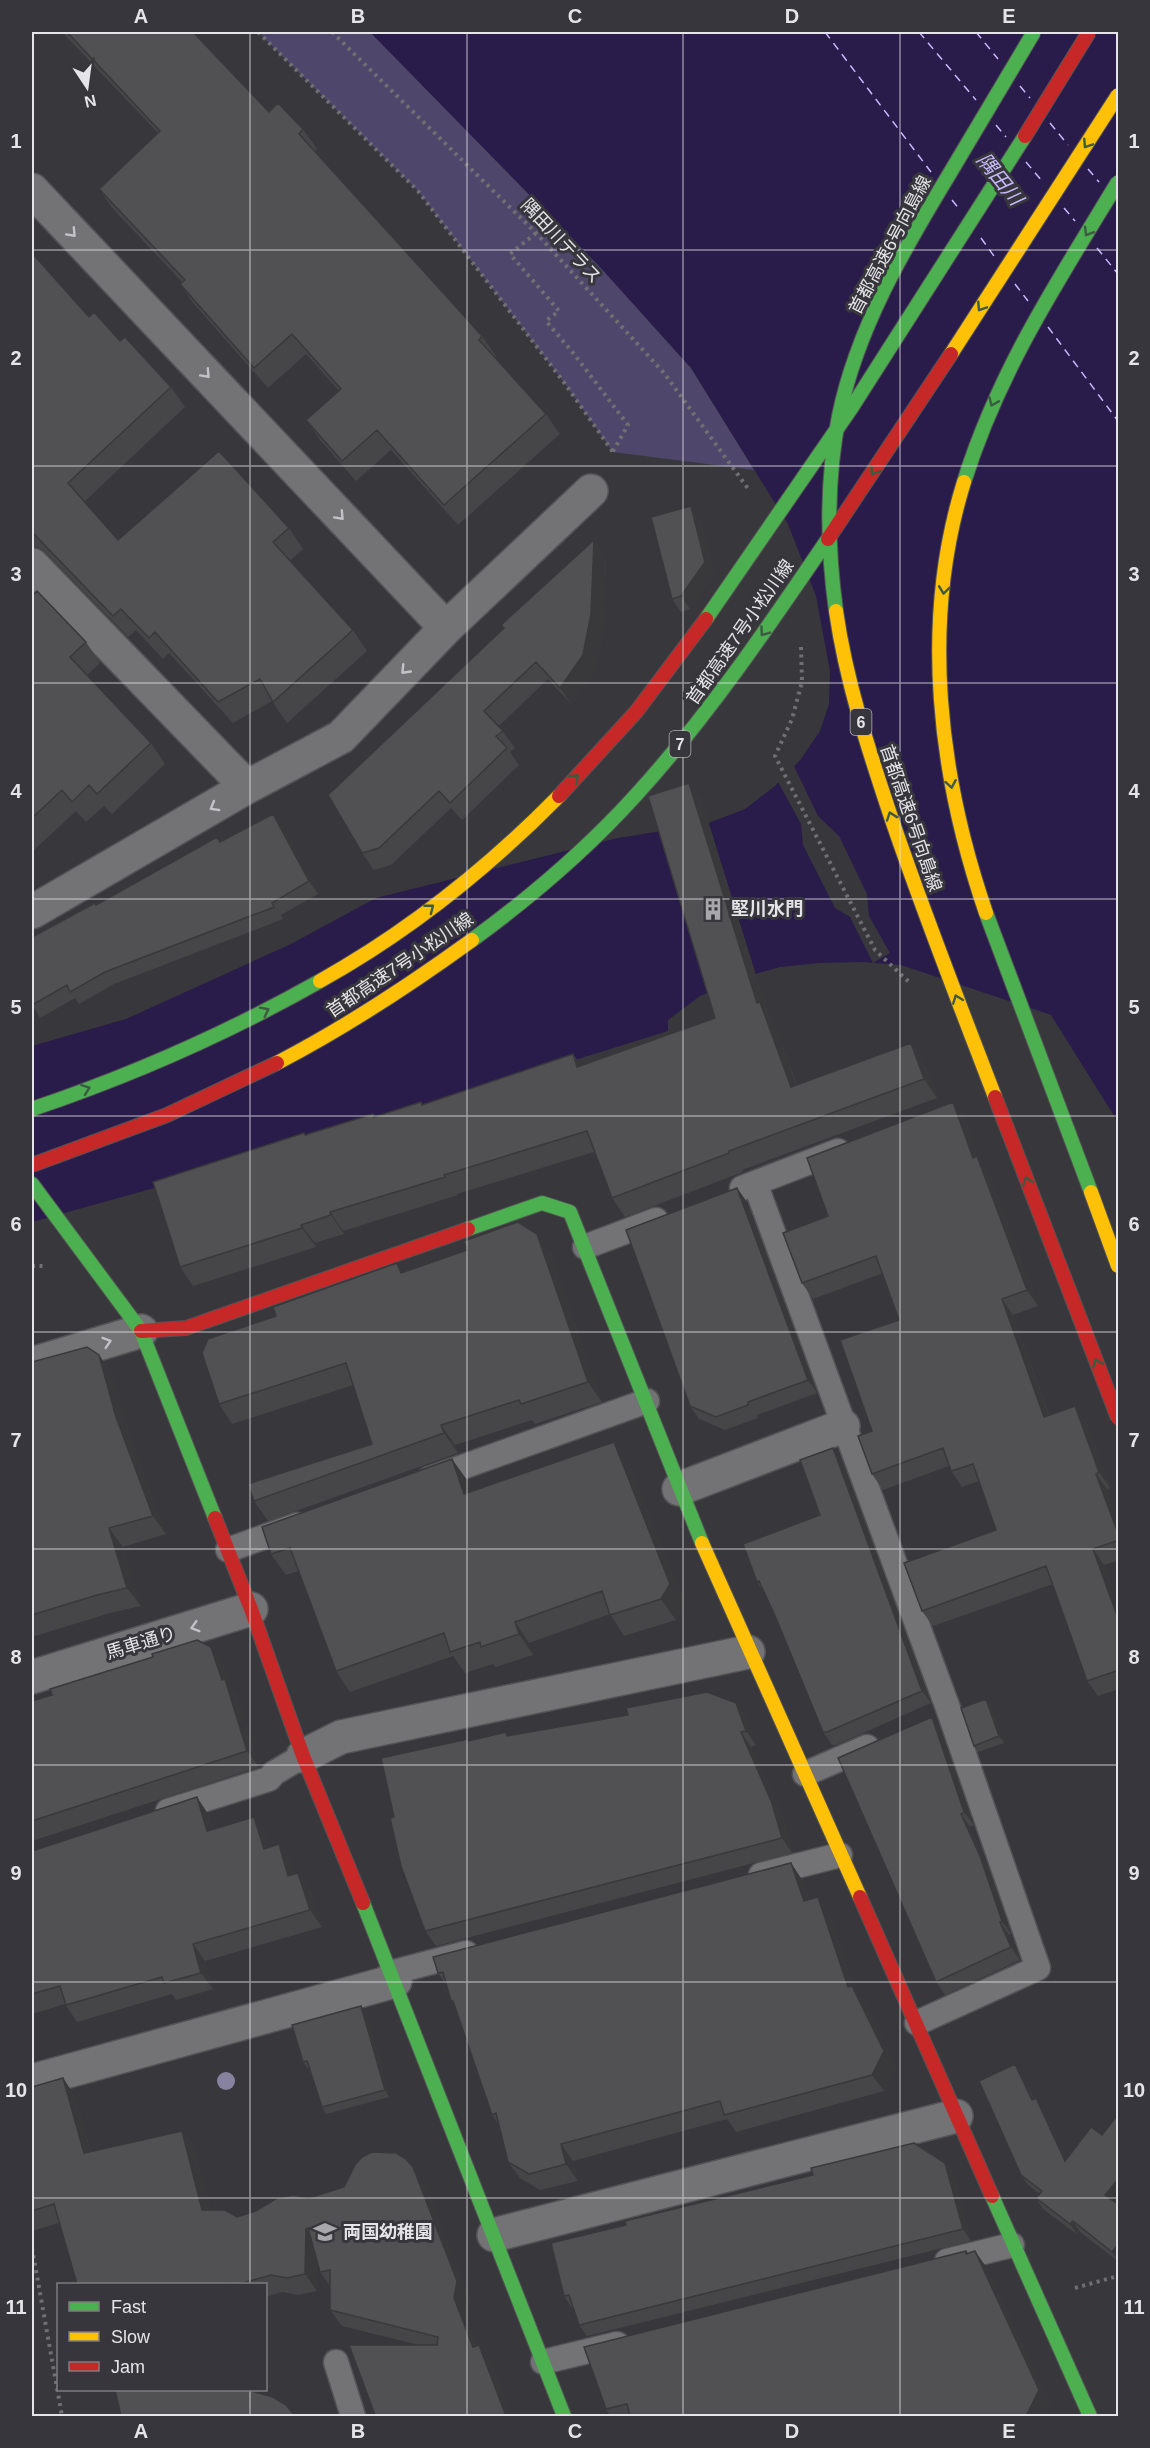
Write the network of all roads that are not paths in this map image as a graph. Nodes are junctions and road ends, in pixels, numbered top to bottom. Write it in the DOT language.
graph roads {
  1 [pos="1034,32"];
  2 [pos="1089,32"];
  3 [pos="1119,94"];
  4 [pos="1119,182"];
  5 [pos="32,190"];
  6 [pos="591,491"];
  7 [pos="32,565"];
  8 [pos="446,628"];
  9 [pos="248,787"];
  10 [pos="32,912"];
  11 [pos="32,1109"];
  12 [pos="861,1143"];
  13 [pos="32,1165"];
  14 [pos="755,1183"];
  15 [pos="32,1184"];
  16 [pos="723,1195"];
  17 [pos="681,1211"];
  18 [pos="585,1247"];
  19 [pos="1119,1266"];
  20 [pos="141,1331"];
  21 [pos="32,1364"];
  22 [pos="647,1401"];
  23 [pos="1119,1418"];
  24 [pos="843,1426"];
  25 [pos="406,1486"];
  26 [pos="679,1489"];
  27 [pos="318,1518"];
  28 [pos="228,1550"];
  29 [pos="251,1610"];
  30 [pos="748,1652"];
  31 [pos="32,1677"];
  32 [pos="887,1738"];
  33 [pos="303,1756"];
  34 [pos="805,1774"];
  35 [pos="144,1819"];
  36 [pos="840,1854"];
  37 [pos="737,1882"];
  38 [pos="485,1948"];
  39 [pos="392,1977"];
  40 [pos="916,2023"];
  41 [pos="32,2080"];
  42 [pos="956,2116"];
  43 [pos="494,2235"];
  44 [pos="1012,2245"];
  45 [pos="921,2268"];
  46 [pos="637,2339"];
  47 [pos="336,2362"];
  48 [pos="543,2362"];
  49 [pos="353,2416"];
  50 [pos="564,2416"];
  51 [pos="1090,2416"];
  23 -- 1 [label="main road, 首都高速6号向島線 / 6, one-way, bridge"];
  11 -- 2 [label="main road, 首都高速7号小松川線, one-way, bridge"];
  3 -- 13 [label="main road, 首都高速7号小松川線 / 7, one-way, bridge"];
  4 -- 19 [label="main road, one-way, bridge"];
  5 -- 8 [label="street, one-way"];
  6 -- 8 [label="street"];
  7 -- 9 [label="street"];
  8 -- 9 [label="street, one-way"];
  9 -- 10 [label="street, one-way"];
  12 -- 14 [label="lane"];
  14 -- 16 [label="lane"];
  14 -- 24 [label="lane"];
  15 -- 20 [label="main road"];
  17 -- 18 [label="lane"];
  18 -- 20 [label="main road"];
  18 -- 22 [label="main road"];
  21 -- 20 [label="street, one-way"];
  20 -- 28 [label="main road"];
  22 -- 25 [label="lane"];
  22 -- 26 [label="main road"];
  24 -- 26 [label="street"];
  24 -- 40 [label="lane"];
  26 -- 30 [label="main road"];
  27 -- 28 [label="lane"];
  28 -- 29 [label="main road"];
  29 -- 31 [label="street, 馬車通り, one-way"];
  29 -- 33 [label="main road"];
  30 -- 33 [label="street"];
  30 -- 34 [label="main road"];
  32 -- 34 [label="lane"];
  33 -- 35 [label="lane"];
  33 -- 39 [label="main road"];
  34 -- 36 [label="main road"];
  36 -- 37 [label="lane"];
  36 -- 40 [label="main road"];
  38 -- 39 [label="lane"];
  39 -- 41 [label="street"];
  39 -- 43 [label="main road"];
  40 -- 42 [label="main road"];
  42 -- 43 [label="street"];
  42 -- 44 [label="main road"];
  43 -- 48 [label="main road"];
  44 -- 45 [label="lane"];
  44 -- 51 [label="main road"];
  46 -- 48 [label="lane"];
  47 -- 49 [label="lane"];
  48 -- 50 [label="main road"];
}
